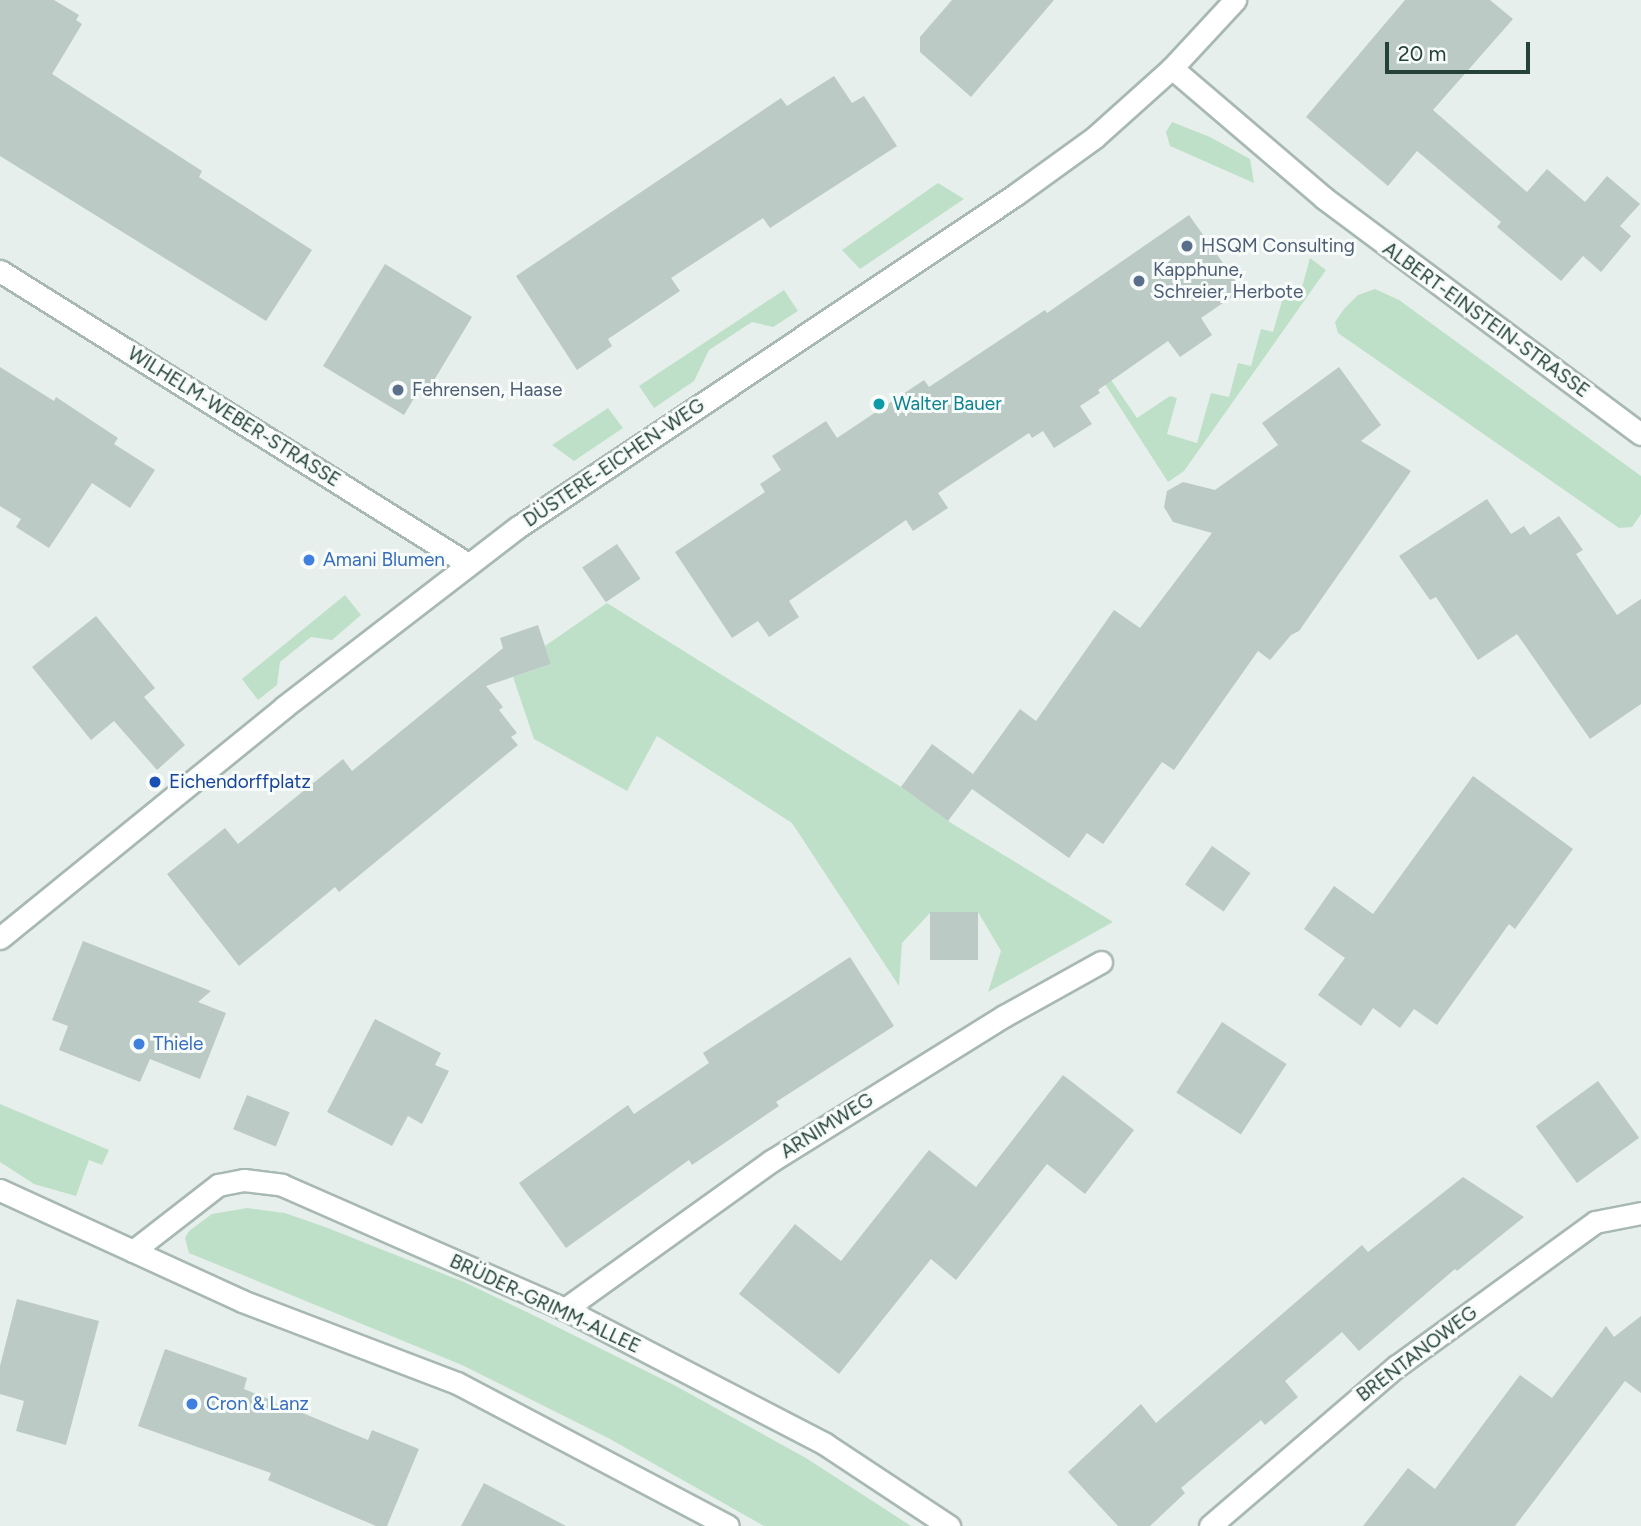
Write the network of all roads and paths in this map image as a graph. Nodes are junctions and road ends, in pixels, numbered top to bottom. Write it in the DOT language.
graph roads {
  1 [pos="1235,0"];
  2 [pos="1172,68"];
  3 [pos="0,271"];
  4 [pos="1641,434"];
  5 [pos="468,564"];
  6 [pos="0,939"];
  7 [pos="1101,962"];
  8 [pos="1,1195"];
  9 [pos="1641,1213"];
  10 [pos="133,1251"];
  11 [pos="565,1309"];
  12 [pos="727,1526"];
  13 [pos="949,1526"];
  14 [pos="1210,1526"];
  1 -- 2 [label="street, DÜSTERE-EICHEN-WEG"];
  2 -- 4 [label="street, ALBERT-EINSTEIN-STRASSE"];
  2 -- 5 [label="street, DÜSTERE-EICHEN-WEG"];
  3 -- 5 [label="street, WILHELM-WEBER-STRASSE"];
  5 -- 6 [label="street, DÜSTERE-EICHEN-WEG"];
  7 -- 11 [label="street, ARNIMWEG"];
  8 -- 10 [label="street"];
  9 -- 14 [label="street, BRENTANOWEG"];
  10 -- 11 [label="street, BRÜDER-GRIMM-ALLEE"];
  10 -- 12 [label="street"];
  11 -- 13 [label="street, BRÜDER-GRIMM-ALLEE"];
}
